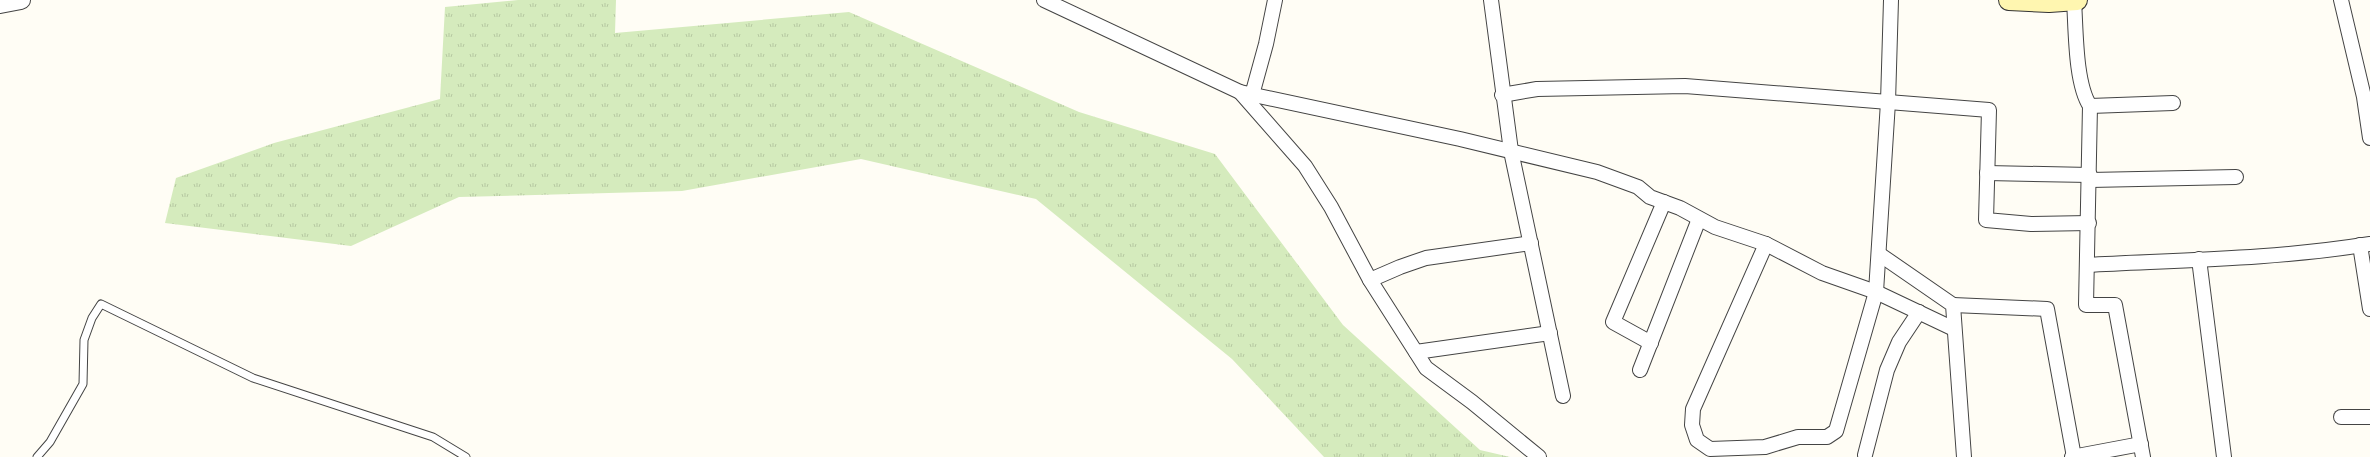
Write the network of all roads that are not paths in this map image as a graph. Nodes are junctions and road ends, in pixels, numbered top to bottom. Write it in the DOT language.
graph roads {
  1 [pos="21,0"];
  2 [pos="1044,0"];
  3 [pos="1275,0"];
  4 [pos="1491,0"];
  5 [pos="1891,0"];
  6 [pos="2019,0"];
  7 [pos="2076,0"];
  8 [pos="2341,0"];
  9 [pos="0,4"];
  10 [pos="2366,86"];
  11 [pos="1246,93"];
  12 [pos="1502,95"];
  13 [pos="1888,102"];
  14 [pos="2173,103"];
  15 [pos="2090,106"];
  16 [pos="2370,138"];
  17 [pos="1511,151"];
  18 [pos="1987,173"];
  19 [pos="2090,177"];
  20 [pos="2236,177"];
  21 [pos="1664,202"];
  22 [pos="1700,219"];
  23 [pos="2088,223"];
  24 [pos="1531,243"];
  25 [pos="1766,244"];
  26 [pos="2365,245"];
  27 [pos="1879,254"];
  28 [pos="2199,259"];
  29 [pos="2087,265"];
  30 [pos="1370,280"];
  31 [pos="1876,292"];
  32 [pos="1953,306"];
  33 [pos="2370,309"];
  34 [pos="1919,312"];
  35 [pos="1954,329"];
  36 [pos="1550,333"];
  37 [pos="1651,343"];
  38 [pos="1416,352"];
  39 [pos="1640,370"];
  40 [pos="1563,396"];
  41 [pos="2341,417"];
  42 [pos="2370,417"];
  43 [pos="2142,451"];
  44 [pos="1865,455"];
  45 [pos="37,457"];
  46 [pos="466,457"];
  47 [pos="1539,457"];
  48 [pos="1964,457"];
  49 [pos="2073,457"];
  50 [pos="2224,457"];
  1 -- 9 [label="street"];
  2 -- 11 [label="street"];
  3 -- 11 [label="street"];
  4 -- 12 [label="street"];
  5 -- 13 [label="street"];
  6 -- 7 [label="main road"];
  7 -- 15 [label="street"];
  8 -- 10 [label="street"];
  10 -- 16 [label="street"];
  11 -- 17 [label="street"];
  11 -- 30 [label="street"];
  12 -- 13 [label="street"];
  12 -- 17 [label="street"];
  13 -- 18 [label="street"];
  13 -- 27 [label="street"];
  14 -- 15 [label="street"];
  15 -- 19 [label="street"];
  17 -- 21 [label="street"];
  17 -- 24 [label="street"];
  18 -- 19 [label="street"];
  18 -- 23 [label="street"];
  19 -- 20 [label="street"];
  19 -- 23 [label="street"];
  21 -- 22 [label="street"];
  21 -- 37 [label="street"];
  22 -- 25 [label="street"];
  22 -- 37 [label="street"];
  23 -- 29 [label="street"];
  24 -- 30 [label="street"];
  24 -- 36 [label="street"];
  25 -- 31 [label="street"];
  25 -- 31 [label="street"];
  26 -- 28 [label="street"];
  26 -- 33 [label="street"];
  27 -- 31 [label="street"];
  27 -- 32 [label="street"];
  28 -- 29 [label="street"];
  28 -- 50 [label="street"];
  29 -- 43 [label="street"];
  30 -- 38 [label="street"];
  31 -- 34 [label="street"];
  32 -- 35 [label="street"];
  32 -- 49 [label="street"];
  34 -- 35 [label="street"];
  34 -- 44 [label="street"];
  35 -- 48 [label="street"];
  36 -- 38 [label="street"];
  36 -- 40 [label="street"];
  37 -- 39 [label="street"];
  38 -- 47 [label="street"];
  41 -- 42 [label="street"];
  43 -- 49 [label="street"];
  45 -- 46 [label="lane"];
}
